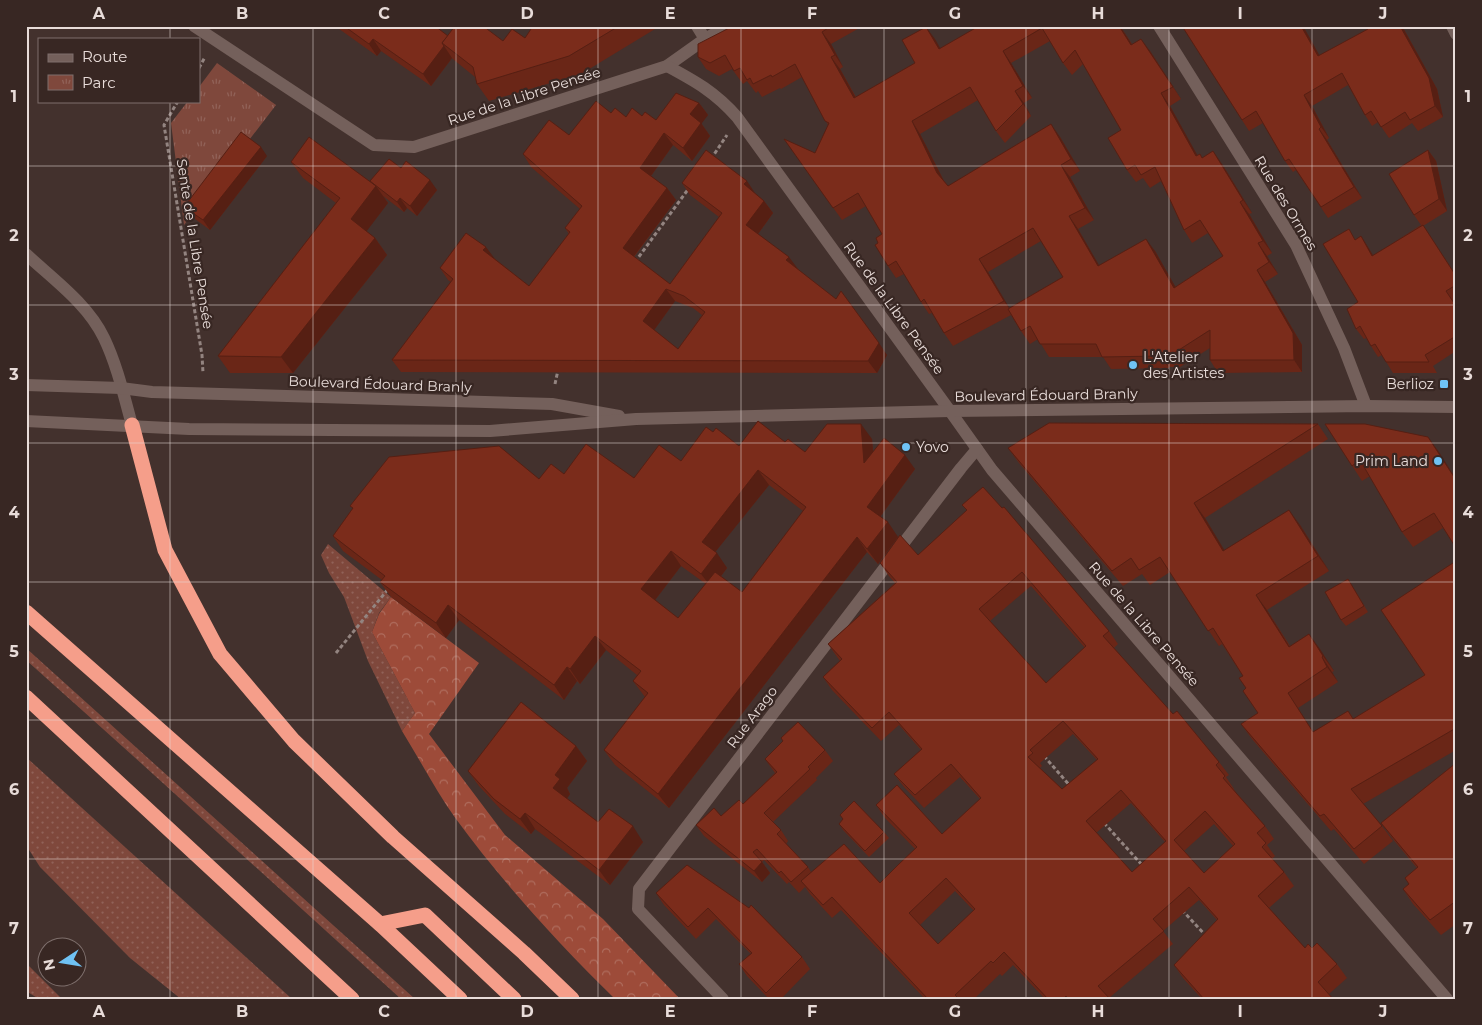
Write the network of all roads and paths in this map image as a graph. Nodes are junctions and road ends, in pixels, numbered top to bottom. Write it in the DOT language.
graph roads {
  1 [pos="194,26"];
  2 [pos="697,26"];
  3 [pos="728,26"];
  4 [pos="1159,26"];
  5 [pos="1452,26"];
  6 [pos="1456,34"];
  7 [pos="705,39"];
  8 [pos="667,66"];
  9 [pos="177,102"];
  10 [pos="737,116"];
  11 [pos="705,167"];
  12 [pos="693,183"];
  13 [pos="26,254"];
  14 [pos="634,263"];
  15 [pos="558,367"];
  16 [pos="26,385"];
  17 [pos="121,388"];
  18 [pos="204,394"];
  19 [pos="552,404"];
  20 [pos="1366,406"];
  21 [pos="1456,407"];
  22 [pos="950,411"];
  23 [pos="636,419"];
  24 [pos="26,421"];
  25 [pos="132,425"];
  26 [pos="977,449"];
  27 [pos="392,584"];
  28 [pos="26,612"];
  29 [pos="336,653"];
  30 [pos="26,698"];
  31 [pos="1038,750"];
  32 [pos="1078,794"];
  33 [pos="1098,816"];
  34 [pos="1144,867"];
  35 [pos="1177,904"];
  36 [pos="380,924"];
  37 [pos="1210,940"];
  38 [pos="1456,995"];
  39 [pos="352,999"];
  40 [pos="460,999"];
  41 [pos="514,999"];
  42 [pos="572,999"];
  43 [pos="724,999"];
  44 [pos="1447,999"];
  45 [pos="1452,999"];
  1 -- 8 [label="street, Rue de la Libre Pensée"];
  2 -- 7 [label="street"];
  3 -- 7 [label="street"];
  4 -- 20 [label="street, Rue des Ormes"];
  5 -- 6 [label="street"];
  7 -- 8 [label="street"];
  8 -- 10 [label="street, Rue de la Libre Pensée"];
  9 -- 18 [label="path, Sente de la Libre Pensée"];
  10 -- 11 [label="path"];
  10 -- 22 [label="street, Rue de la Libre Pensée"];
  12 -- 14 [label="path"];
  13 -- 17 [label="street"];
  15 -- 19 [label="path"];
  16 -- 17 [label="street, Boulevard Édouard Branly"];
  17 -- 18 [label="street, Boulevard Édouard Branly"];
  17 -- 25 [label="street"];
  18 -- 19 [label="street, Boulevard Édouard Branly"];
  19 -- 23 [label="street, Boulevard Édouard Branly"];
  20 -- 21 [label="street, Boulevard Édouard Branly"];
  20 -- 22 [label="street, Boulevard Édouard Branly"];
  22 -- 23 [label="street, Boulevard Édouard Branly"];
  22 -- 26 [label="street, Rue de la Libre Pensée"];
  23 -- 25 [label="street, Boulevard Édouard Branly"];
  24 -- 25 [label="street, Boulevard Édouard Branly"];
  25 -- 42 [label="highway"];
  26 -- 43 [label="street, Rue Arago"];
  26 -- 44 [label="street, Rue de la Libre Pensée"];
  27 -- 29 [label="path"];
  28 -- 36 [label="highway"];
  30 -- 39 [label="highway"];
  31 -- 32 [label="path"];
  33 -- 34 [label="path"];
  35 -- 37 [label="path"];
  36 -- 40 [label="highway"];
  36 -- 41 [label="highway"];
  38 -- 45 [label="street"];
}
